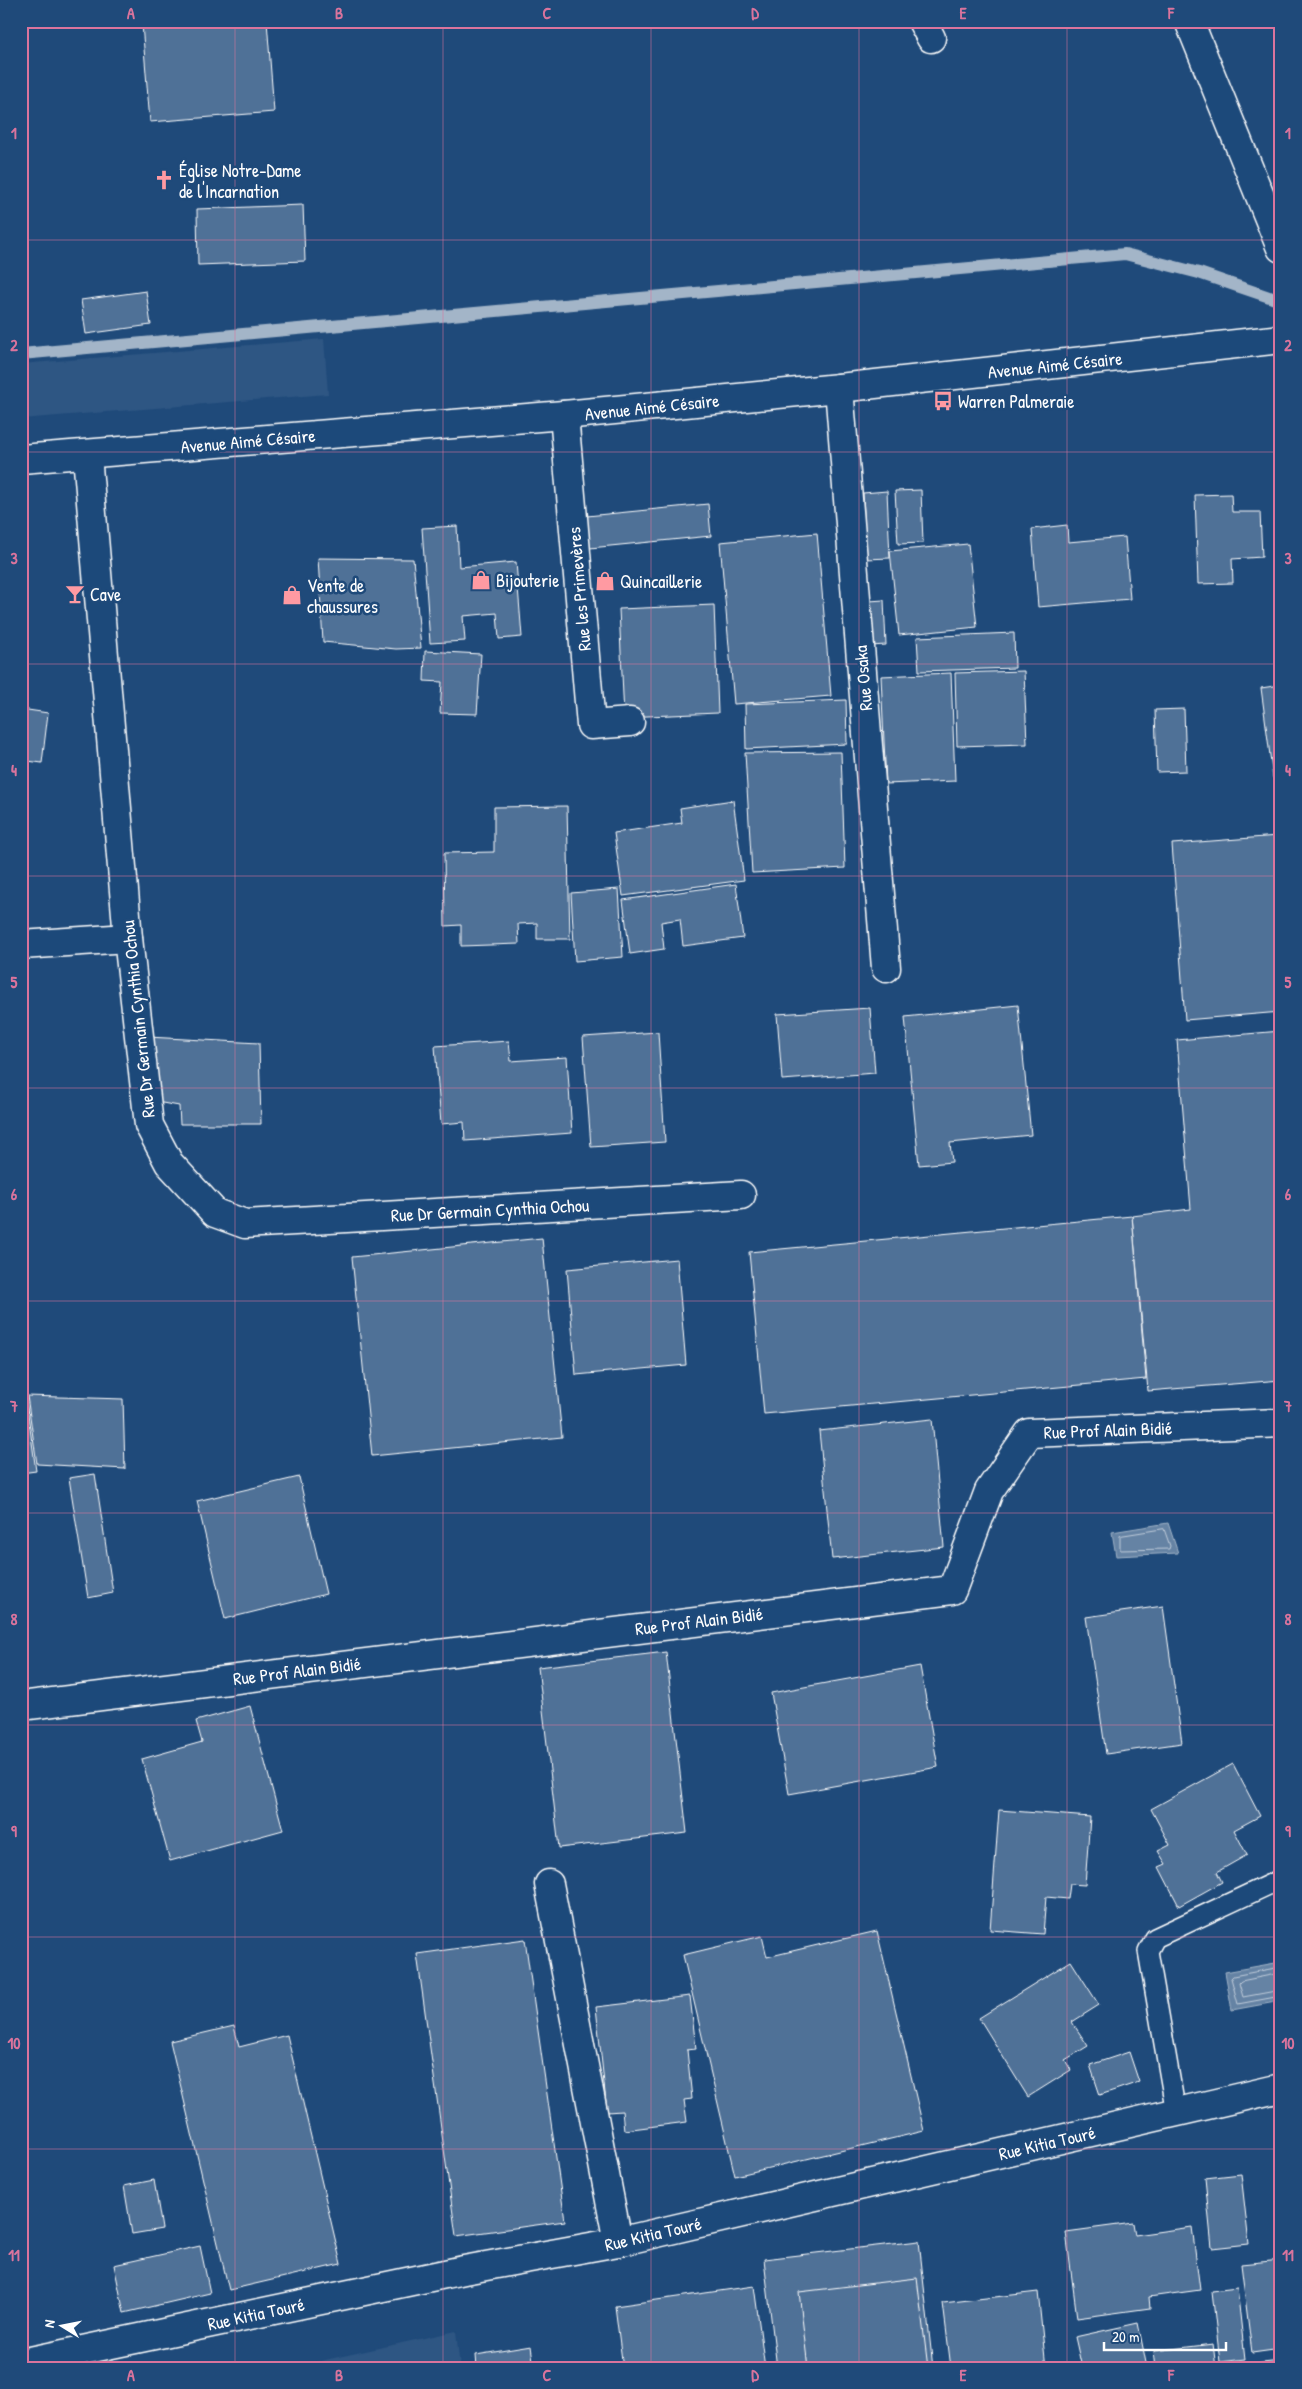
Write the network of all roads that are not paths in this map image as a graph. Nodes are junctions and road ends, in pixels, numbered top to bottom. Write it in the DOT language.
graph roads {
  1 [pos="1189,21"];
  2 [pos="1281,248"];
  3 [pos="1281,339"];
  4 [pos="839,388"];
  5 [pos="564,415"];
  6 [pos="87,455"];
  7 [pos="21,460"];
  8 [pos="630,722"];
  9 [pos="128,938"];
  10 [pos="21,945"];
  11 [pos="886,968"];
  12 [pos="741,1195"];
  13 [pos="1281,1423"];
  14 [pos="21,1706"];
  15 [pos="1281,1879"];
  16 [pos="549,1884"];
  17 [pos="1281,2088"];
  18 [pos="1176,2113"];
  19 [pos="618,2242"];
  20 [pos="21,2363"];
  1 -- 2 [label="street"];
  3 -- 4 [label="street, Avenue Aimé Césaire"];
  4 -- 5 [label="street, Avenue Aimé Césaire"];
  4 -- 11 [label="street, Rue Osaka"];
  5 -- 6 [label="street, Avenue Aimé Césaire"];
  5 -- 8 [label="street, Rue les Primevères"];
  6 -- 7 [label="street, Avenue Aimé Césaire"];
  6 -- 9 [label="street, Rue Dr Germain Cynthia Ochou"];
  9 -- 10 [label="street"];
  9 -- 12 [label="street, Rue Dr Germain Cynthia Ochou"];
  13 -- 14 [label="street, Rue Prof Alain Bidié"];
  15 -- 18 [label="lane"];
  16 -- 19 [label="street"];
  17 -- 18 [label="street, Rue Kitia Touré"];
  18 -- 19 [label="street, Rue Kitia Touré"];
  19 -- 20 [label="street, Rue Kitia Touré"];
}
